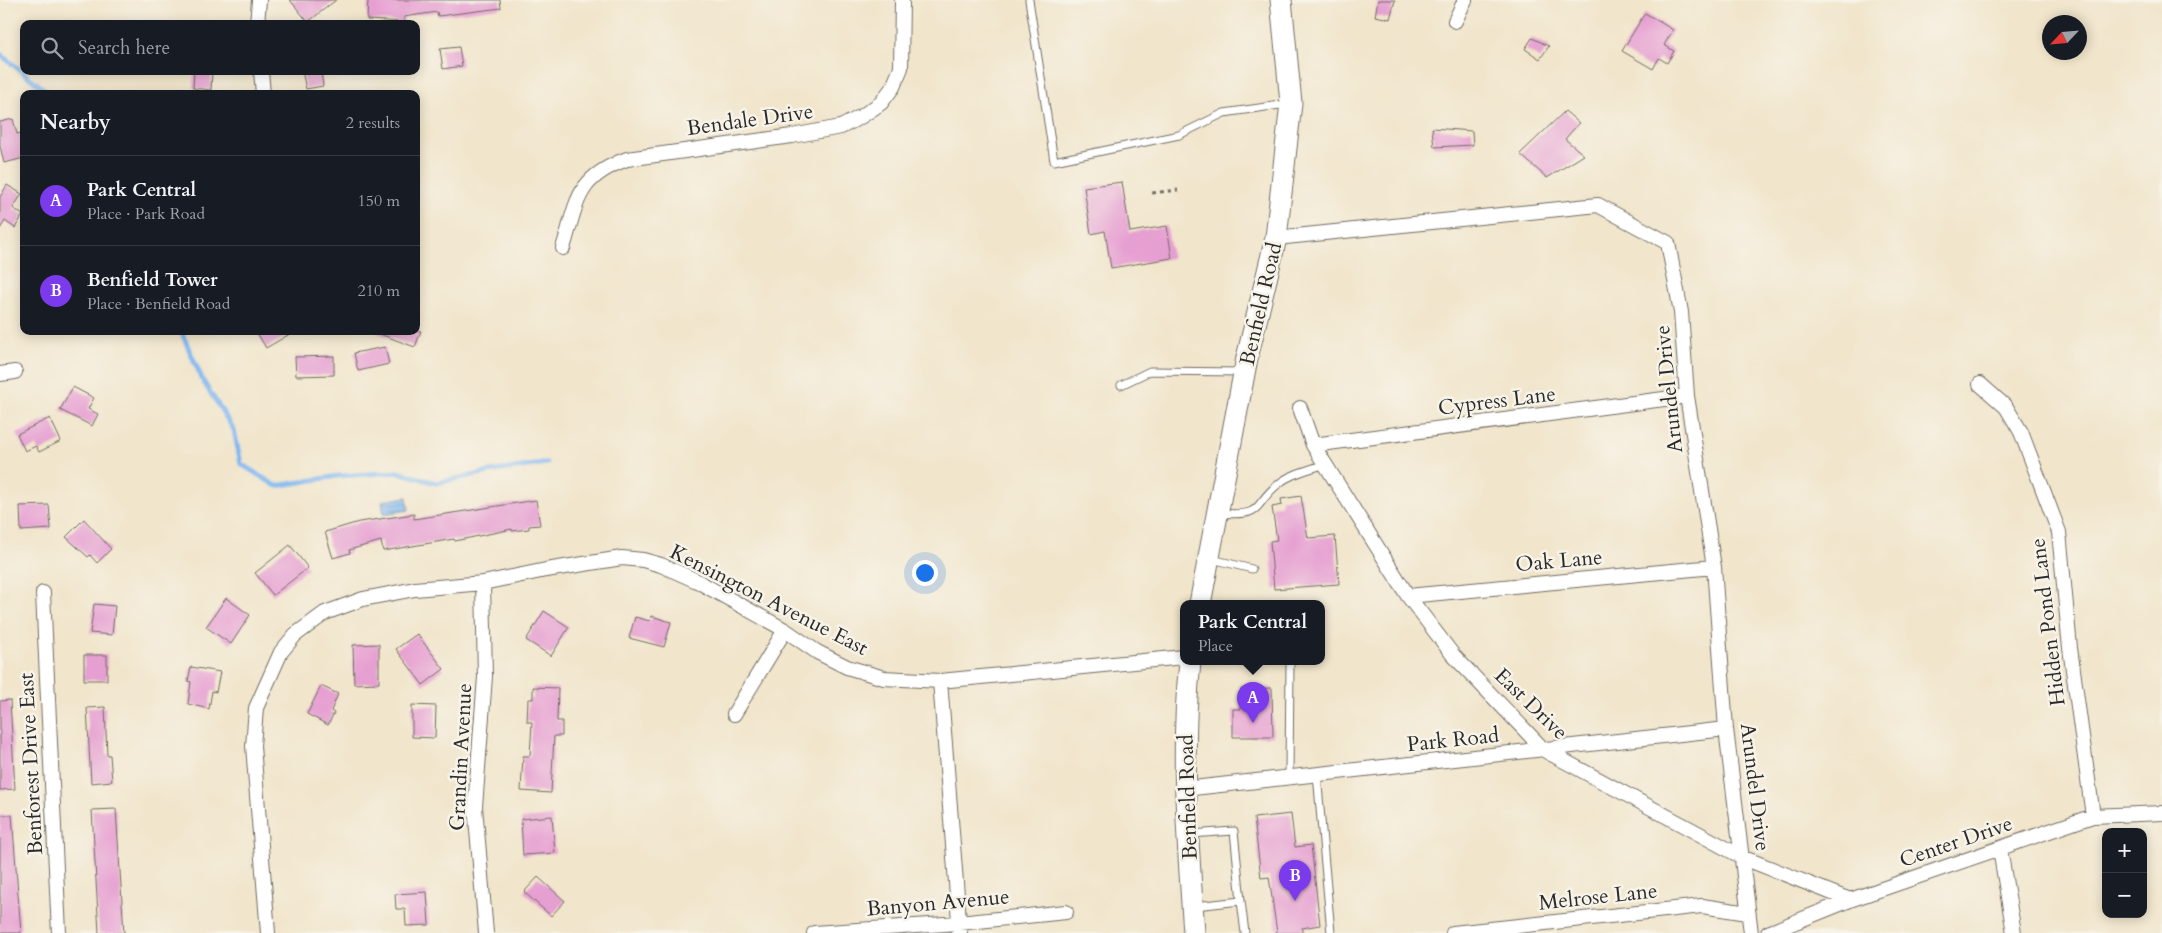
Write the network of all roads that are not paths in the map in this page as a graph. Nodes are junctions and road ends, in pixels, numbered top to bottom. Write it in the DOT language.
graph roads {
  1 [pos="259,0"];
  2 [pos="902,0"];
  3 [pos="1029,0"];
  4 [pos="1281,0"];
  5 [pos="1465,0"];
  6 [pos="258,20"];
  7 [pos="1455,21"];
  8 [pos="262,75"];
  9 [pos="263,90"];
  10 [pos="1291,103"];
  11 [pos="1276,238"];
  12 [pos="564,248"];
  13 [pos="14,372"];
  14 [pos="1245,372"];
  15 [pos="0,374"];
  16 [pos="1980,384"];
  17 [pos="1121,385"];
  18 [pos="1687,396"];
  19 [pos="1300,408"];
  20 [pos="1313,445"];
  21 [pos="1325,464"];
  22 [pos="1218,513"];
  23 [pos="1209,558"];
  24 [pos="1714,567"];
  25 [pos="1252,568"];
  26 [pos="483,583"];
  27 [pos="43,593"];
  28 [pos="1408,596"];
  29 [pos="1201,600"];
  30 [pos="785,630"];
  31 [pos="1180,657"];
  32 [pos="1190,665"];
  33 [pos="1290,665"];
  34 [pos="940,681"];
  35 [pos="734,714"];
  36 [pos="1726,729"];
  37 [pos="1544,750"];
  38 [pos="1317,774"];
  39 [pos="1289,777"];
  40 [pos="1184,789"];
  41 [pos="2162,813"];
  42 [pos="2093,816"];
  43 [pos="1188,835"];
  44 [pos="2000,849"];
  45 [pos="1744,858"];
  46 [pos="1850,900"];
  47 [pos="1241,901"];
  48 [pos="1192,906"];
  49 [pos="1066,912"];
  50 [pos="1748,913"];
  51 [pos="960,928"];
  52 [pos="59,933"];
  53 [pos="268,933"];
  54 [pos="486,933"];
  55 [pos="814,933"];
  56 [pos="1194,933"];
  57 [pos="1245,933"];
  58 [pos="1331,933"];
  59 [pos="1453,933"];
  60 [pos="1751,933"];
  61 [pos="1768,933"];
  62 [pos="2014,933"];
  1 -- 6 [label="street"];
  2 -- 12 [label="street, Bendale Drive"];
  3 -- 10 [label="lane"];
  4 -- 10 [label="main road, Benfield Road"];
  5 -- 7 [label="street"];
  8 -- 9 [label="street"];
  10 -- 11 [label="main road, Benfield Road"];
  11 -- 14 [label="main road, Benfield Road"];
  11 -- 18 [label="street, Arundel Drive"];
  13 -- 15 [label="street"];
  14 -- 17 [label="lane"];
  14 -- 22 [label="main road, Benfield Road"];
  16 -- 42 [label="street, Hidden Pond Lane"];
  18 -- 20 [label="street, Cypress Lane"];
  18 -- 24 [label="street, Arundel Drive"];
  19 -- 20 [label="street, East Drive"];
  20 -- 21 [label="street, East Drive"];
  21 -- 22 [label="lane"];
  21 -- 28 [label="street, East Drive"];
  22 -- 23 [label="main road, Benfield Road"];
  23 -- 25 [label="lane"];
  23 -- 29 [label="main road, Benfield Road"];
  24 -- 28 [label="street, Oak Lane"];
  24 -- 36 [label="street, Arundel Drive"];
  26 -- 30 [label="street, Kensington Avenue East"];
  26 -- 53 [label="street, Kensington Avenue East"];
  26 -- 54 [label="street, Grandin Avenue"];
  27 -- 52 [label="street, Benforest Drive East"];
  28 -- 37 [label="street, East Drive"];
  30 -- 34 [label="street, Kensington Avenue East"];
  30 -- 35 [label="street"];
  31 -- 34 [label="street, Kensington Avenue East"];
  32 -- 40 [label="main road, Benfield Road"];
  33 -- 39 [label="lane"];
  34 -- 51 [label="street"];
  36 -- 37 [label="street, Park Road"];
  36 -- 45 [label="street, Arundel Drive"];
  37 -- 38 [label="street, Park Road"];
  37 -- 45 [label="street, East Drive"];
  38 -- 39 [label="street, Park Road"];
  38 -- 58 [label="lane"];
  39 -- 40 [label="street, Park Road"];
  40 -- 43 [label="main road, Benfield Road"];
  41 -- 42 [label="street, Center Drive"];
  42 -- 44 [label="street, Center Drive"];
  43 -- 47 [label="lane"];
  43 -- 48 [label="main road, Benfield Road"];
  44 -- 46 [label="street, Center Drive"];
  44 -- 62 [label="street"];
  45 -- 46 [label="street, East Drive"];
  45 -- 50 [label="street, Arundel Drive"];
  46 -- 61 [label="street, Center Drive"];
  47 -- 48 [label="lane"];
  47 -- 57 [label="lane"];
  48 -- 56 [label="main road, Benfield Road"];
  49 -- 51 [label="street, Banyon Avenue"];
  50 -- 59 [label="street, Melrose Lane"];
  50 -- 60 [label="street, Arundel Drive"];
  51 -- 55 [label="street, Banyon Avenue"];
}
